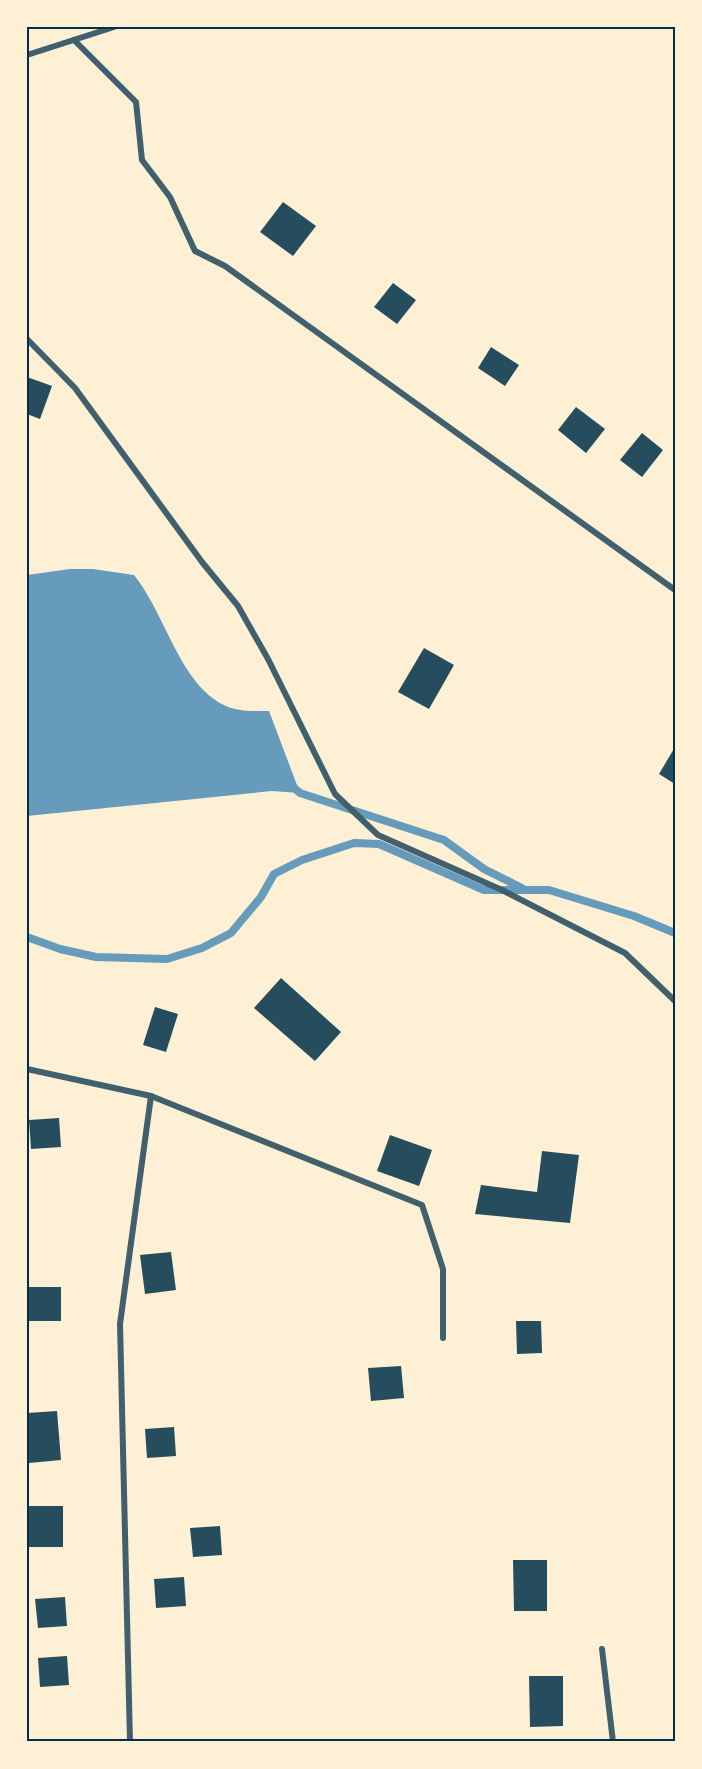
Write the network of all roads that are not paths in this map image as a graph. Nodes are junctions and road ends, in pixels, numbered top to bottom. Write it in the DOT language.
graph roads {
  1 [pos="114,27"];
  2 [pos="74,40"];
  3 [pos="27,55"];
  4 [pos="27,339"];
  5 [pos="675,590"];
  6 [pos="675,1001"];
  7 [pos="27,1069"];
  8 [pos="151,1096"];
  9 [pos="443,1338"];
  10 [pos="602,1649"];
  11 [pos="129,1742"];
  12 [pos="613,1742"];
  1 -- 2 [label="street"];
  2 -- 3 [label="street"];
  2 -- 5 [label="street"];
  4 -- 6 [label="street"];
  7 -- 8 [label="street"];
  8 -- 9 [label="street"];
  8 -- 11 [label="street"];
  10 -- 12 [label="street"];
}
